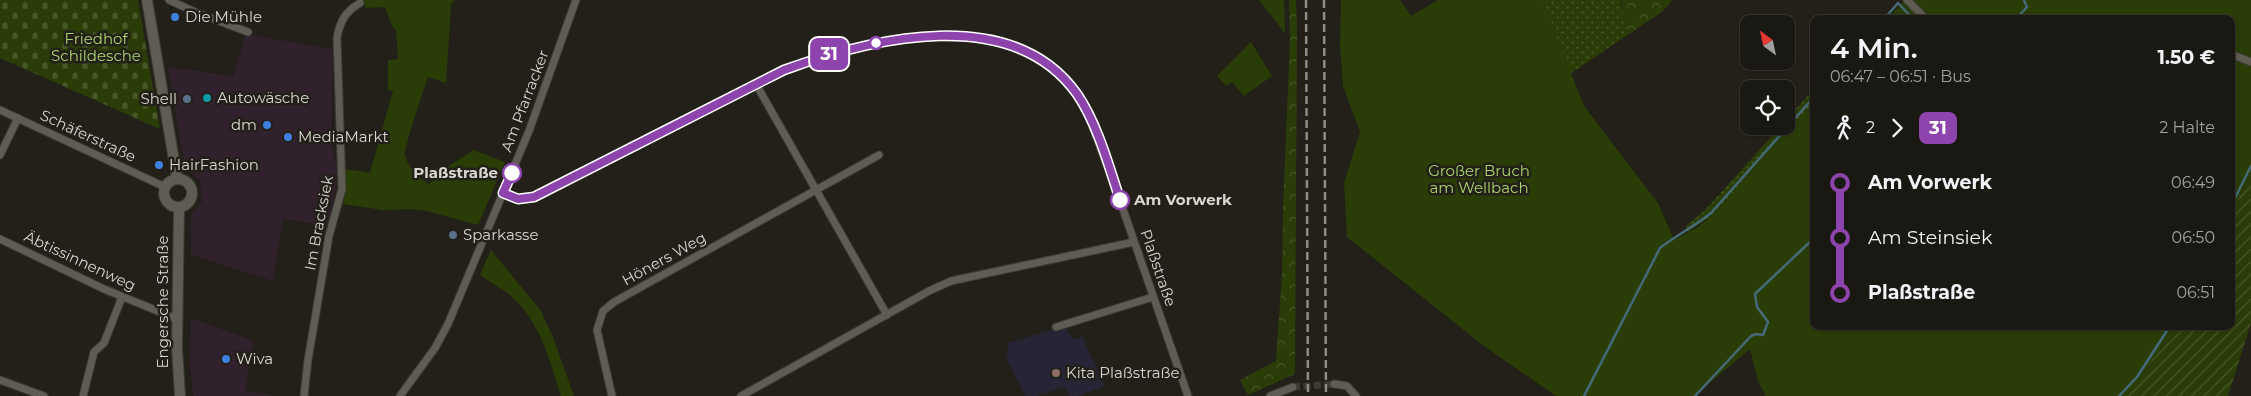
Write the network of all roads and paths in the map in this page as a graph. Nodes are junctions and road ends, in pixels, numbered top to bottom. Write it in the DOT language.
graph roads {
  1 [pos="147,0"];
  2 [pos="169,0"];
  3 [pos="576,0"];
  4 [pos="1907,0"];
  5 [pos="360,3"];
  6 [pos="1922,15"];
  7 [pos="248,32"];
  8 [pos="2235,56"];
  9 [pos="2251,62"];
  10 [pos="756,84"];
  11 [pos="0,110"];
  12 [pos="18,118"];
  13 [pos="0,154"];
  14 [pos="879,156"];
  15 [pos="177,178"];
  16 [pos="164,187"];
  17 [pos="816,190"];
  18 [pos="503,193"];
  19 [pos="179,207"];
  20 [pos="0,239"];
  21 [pos="1134,242"];
  22 [pos="122,297"];
  23 [pos="1153,297"];
  24 [pos="887,315"];
  25 [pos="177,318"];
  26 [pos="1056,326"];
  27 [pos="0,380"];
  28 [pos="1334,384"];
  29 [pos="1293,387"];
  30 [pos="752,394"];
  31 [pos="44,396"];
  32 [pos="83,396"];
  33 [pos="180,396"];
  34 [pos="304,396"];
  35 [pos="400,396"];
  36 [pos="612,396"];
  37 [pos="741,396"];
  38 [pos="1188,396"];
  39 [pos="1270,396"];
  40 [pos="1356,396"];
  1 -- 15 [label="main road"];
  2 -- 7 [label="street"];
  3 -- 18 [label="street, Am Pfarracker"];
  4 -- 6 [label="street"];
  5 -- 34 [label="street, Im Bracksiek"];
  8 -- 9 [label="street"];
  10 -- 17 [label="street"];
  10 -- 18 [label="street, Plaßstraße"];
  10 -- 21 [label="street, Plaßstraße"];
  11 -- 12 [label="street, Schäferstraße"];
  12 -- 13 [label="street"];
  12 -- 16 [label="street, Schäferstraße"];
  14 -- 17 [label="street, Höners Weg"];
  15 -- 16 [label="main road"];
  15 -- 19 [label="main road"];
  16 -- 19 [label="main road"];
  17 -- 24 [label="street"];
  17 -- 36 [label="street, Höners Weg"];
  18 -- 35 [label="street, Am Pfarracker"];
  19 -- 25 [label="main road, Engersche Straße"];
  20 -- 22 [label="street, Äbtissinnenweg"];
  21 -- 23 [label="street, Plaßstraße"];
  21 -- 24 [label="street"];
  22 -- 25 [label="street, Äbtissinnenweg"];
  22 -- 32 [label="street"];
  23 -- 26 [label="street"];
  23 -- 38 [label="street, Plaßstraße"];
  24 -- 30 [label="street"];
  25 -- 33 [label="main road, Engersche Straße"];
  27 -- 31 [label="street"];
  28 -- 40 [label="street"];
  29 -- 39 [label="street"];
  30 -- 37 [label="street"];
}
